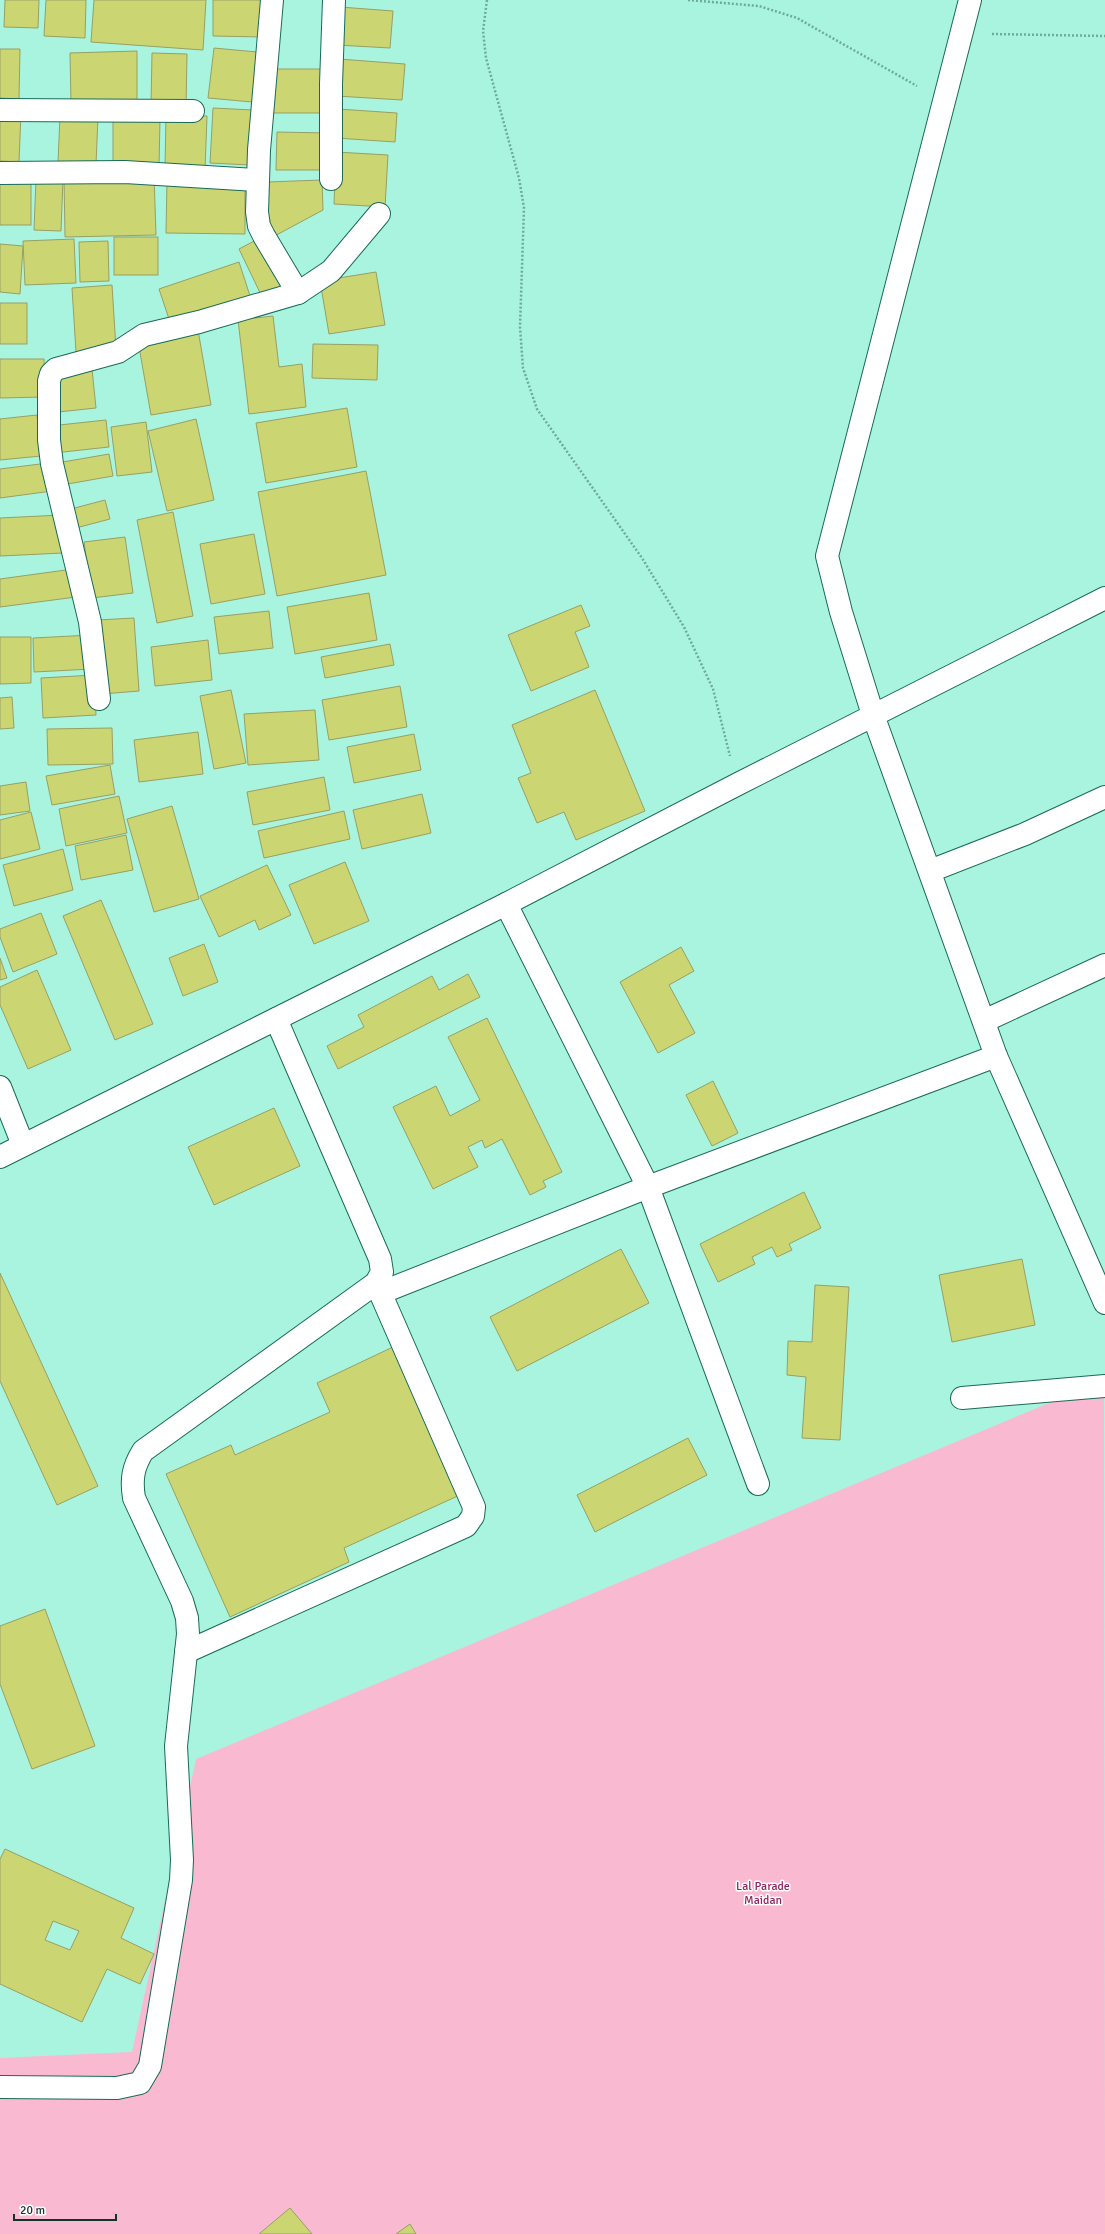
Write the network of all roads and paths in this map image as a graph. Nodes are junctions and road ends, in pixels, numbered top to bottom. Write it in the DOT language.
graph roads {
  1 [pos="272,0"];
  2 [pos="334,0"];
  3 [pos="488,0"];
  4 [pos="688,0"];
  5 [pos="970,0"];
  6 [pos="714,1"];
  7 [pos="961,33"];
  8 [pos="1105,36"];
  9 [pos="944,101"];
  10 [pos="0,110"];
  11 [pos="193,111"];
  12 [pos="0,173"];
  13 [pos="331,179"];
  14 [pos="257,180"];
  15 [pos="379,214"];
  16 [pos="298,293"];
  17 [pos="1105,598"];
  18 [pos="99,699"];
  19 [pos="873,715"];
  20 [pos="738,784"];
  21 [pos="1105,797"];
  22 [pos="930,871"];
  23 [pos="506,904"];
  24 [pos="1105,965"];
  25 [pos="276,1019"];
  26 [pos="984,1021"];
  27 [pos="996,1056"];
  28 [pos="0,1087"];
  29 [pos="23,1145"];
  30 [pos="0,1157"];
  31 [pos="648,1187"];
  32 [pos="378,1288"];
  33 [pos="1105,1303"];
  34 [pos="1105,1386"];
  35 [pos="962,1398"];
  36 [pos="758,1484"];
  37 [pos="186,1652"];
  38 [pos="0,2087"];
  1 -- 14 [label="street"];
  2 -- 13 [label="street"];
  3 -- 20 [label="path"];
  4 -- 6 [label="path"];
  5 -- 7 [label="street"];
  6 -- 9 [label="path"];
  7 -- 8 [label="path"];
  7 -- 9 [label="street"];
  9 -- 19 [label="street"];
  10 -- 11 [label="street"];
  12 -- 14 [label="street"];
  14 -- 16 [label="street"];
  15 -- 16 [label="street"];
  16 -- 18 [label="street"];
  17 -- 19 [label="street"];
  19 -- 20 [label="street"];
  19 -- 22 [label="street"];
  20 -- 23 [label="street"];
  21 -- 22 [label="street"];
  22 -- 26 [label="street"];
  23 -- 25 [label="street"];
  23 -- 31 [label="street"];
  24 -- 26 [label="street"];
  25 -- 29 [label="street"];
  25 -- 32 [label="street"];
  26 -- 27 [label="street"];
  27 -- 31 [label="street"];
  27 -- 33 [label="street"];
  28 -- 29 [label="street"];
  29 -- 30 [label="street"];
  31 -- 32 [label="street"];
  31 -- 36 [label="street"];
  32 -- 37 [label="street"];
  32 -- 37 [label="street"];
  34 -- 35 [label="street"];
  37 -- 38 [label="street"];
}
